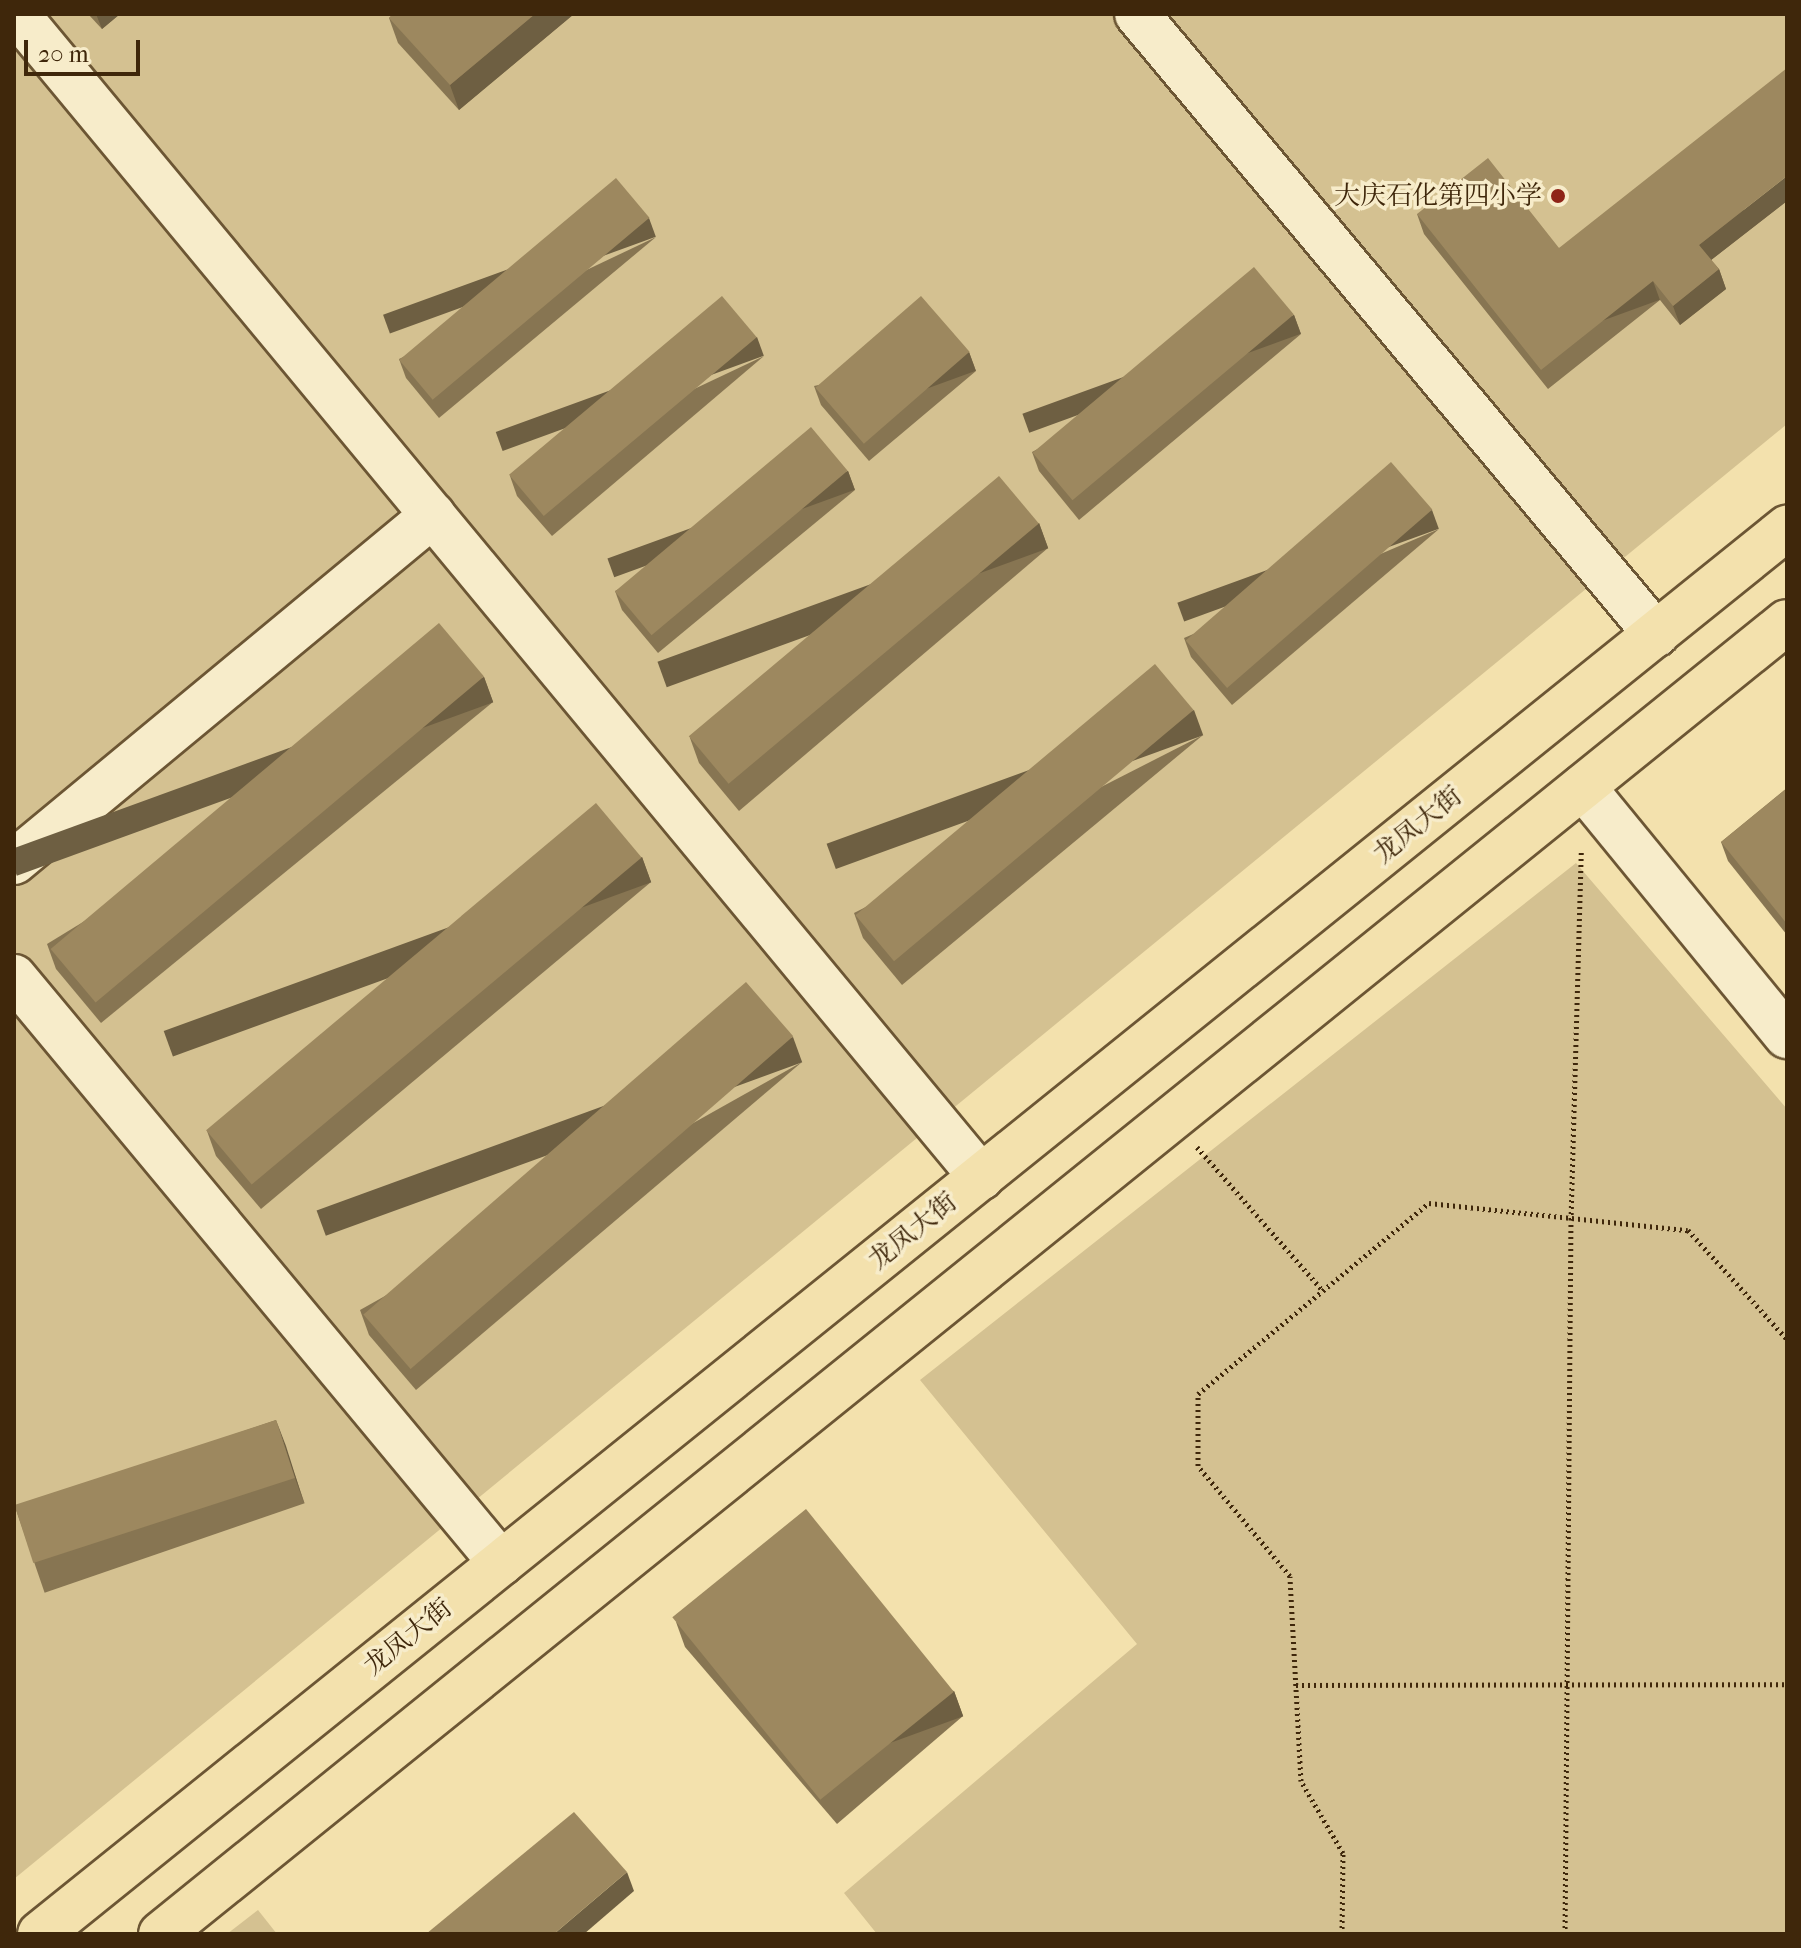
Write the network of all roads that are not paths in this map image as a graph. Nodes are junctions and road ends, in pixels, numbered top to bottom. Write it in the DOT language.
graph roads {
  1 [pos="17,14"];
  2 [pos="1137,14"];
  3 [pos="433,515"];
  4 [pos="1787,528"];
  5 [pos="1787,622"];
  6 [pos="1656,634"];
  7 [pos="1583,787"];
  8 [pos="14,862"];
  9 [pos="14,977"];
  10 [pos="1787,1036"];
  11 [pos="981,1177"];
  12 [pos="501,1563"];
  13 [pos="40,1934"];
  14 [pos="161,1934"];
  1 -- 3 [label="street"];
  2 -- 6 [label="street"];
  3 -- 8 [label="street"];
  3 -- 11 [label="street"];
  4 -- 6 [label="main road, 龙凤大街"];
  5 -- 7 [label="main road"];
  6 -- 11 [label="main road, 龙凤大街"];
  7 -- 10 [label="street"];
  7 -- 14 [label="main road"];
  9 -- 12 [label="street"];
  11 -- 12 [label="main road, 龙凤大街"];
  12 -- 13 [label="main road, 龙凤大街"];
}
